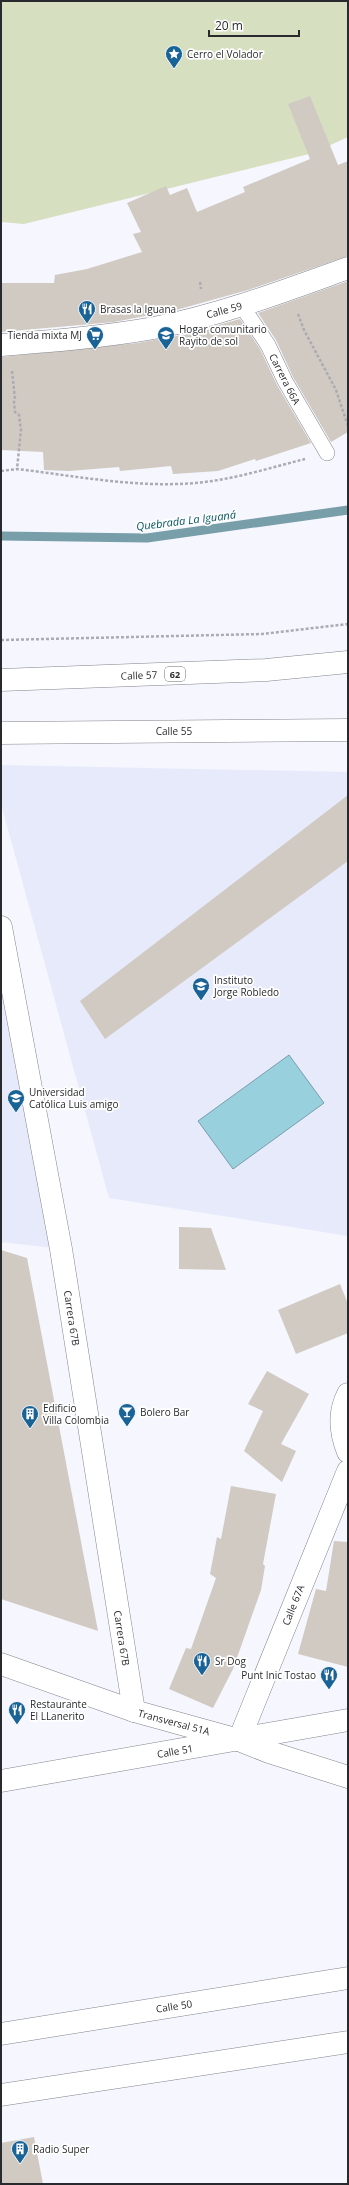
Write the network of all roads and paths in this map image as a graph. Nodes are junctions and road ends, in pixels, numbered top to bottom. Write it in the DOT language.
graph roads {
  1 [pos="348,268"];
  2 [pos="289,289"];
  3 [pos="242,306"];
  4 [pos="1,345"];
  5 [pos="14,402"];
  6 [pos="348,426"];
  7 [pos="327,453"];
  8 [pos="17,469"];
  9 [pos="1,471"];
  10 [pos="348,624"];
  11 [pos="1,640"];
  12 [pos="348,662"];
  13 [pos="1,680"];
  14 [pos="348,730"];
  15 [pos="1,733"];
  16 [pos="1,927"];
  17 [pos="348,1394"];
  18 [pos="348,1452"];
  19 [pos="348,1471"];
  20 [pos="1,1664"];
  21 [pos="134,1711"];
  22 [pos="348,1720"];
  23 [pos="239,1740"];
  24 [pos="348,1777"];
  25 [pos="1,1781"];
  26 [pos="348,1978"];
  27 [pos="1,2034"];
  28 [pos="348,2042"];
  29 [pos="1,2095"];
  1 -- 2 [label="main road, Calle 59"];
  2 -- 3 [label="main road, Calle 59"];
  2 -- 6 [label="path"];
  3 -- 4 [label="main road, Calle 59"];
  3 -- 7 [label="lane, Carrera 66A"];
  5 -- 8 [label="path"];
  7 -- 8 [label="path"];
  8 -- 9 [label="path"];
  10 -- 11 [label="path"];
  12 -- 13 [label="main road, Calle 57 / 62"];
  14 -- 15 [label="main road, Calle 55"];
  16 -- 21 [label="main road, Carrera 67B"];
  17 -- 18 [label="main road"];
  19 -- 23 [label="main road, Calle 67A"];
  20 -- 21 [label="main road, Transversal 51A"];
  21 -- 23 [label="main road, Transversal 51A"];
  22 -- 23 [label="main road, Calle 51"];
  23 -- 24 [label="main road, Transversal 51A"];
  23 -- 25 [label="main road, Calle 51"];
  26 -- 27 [label="main road, Calle 50"];
  28 -- 29 [label="main road"];
}
